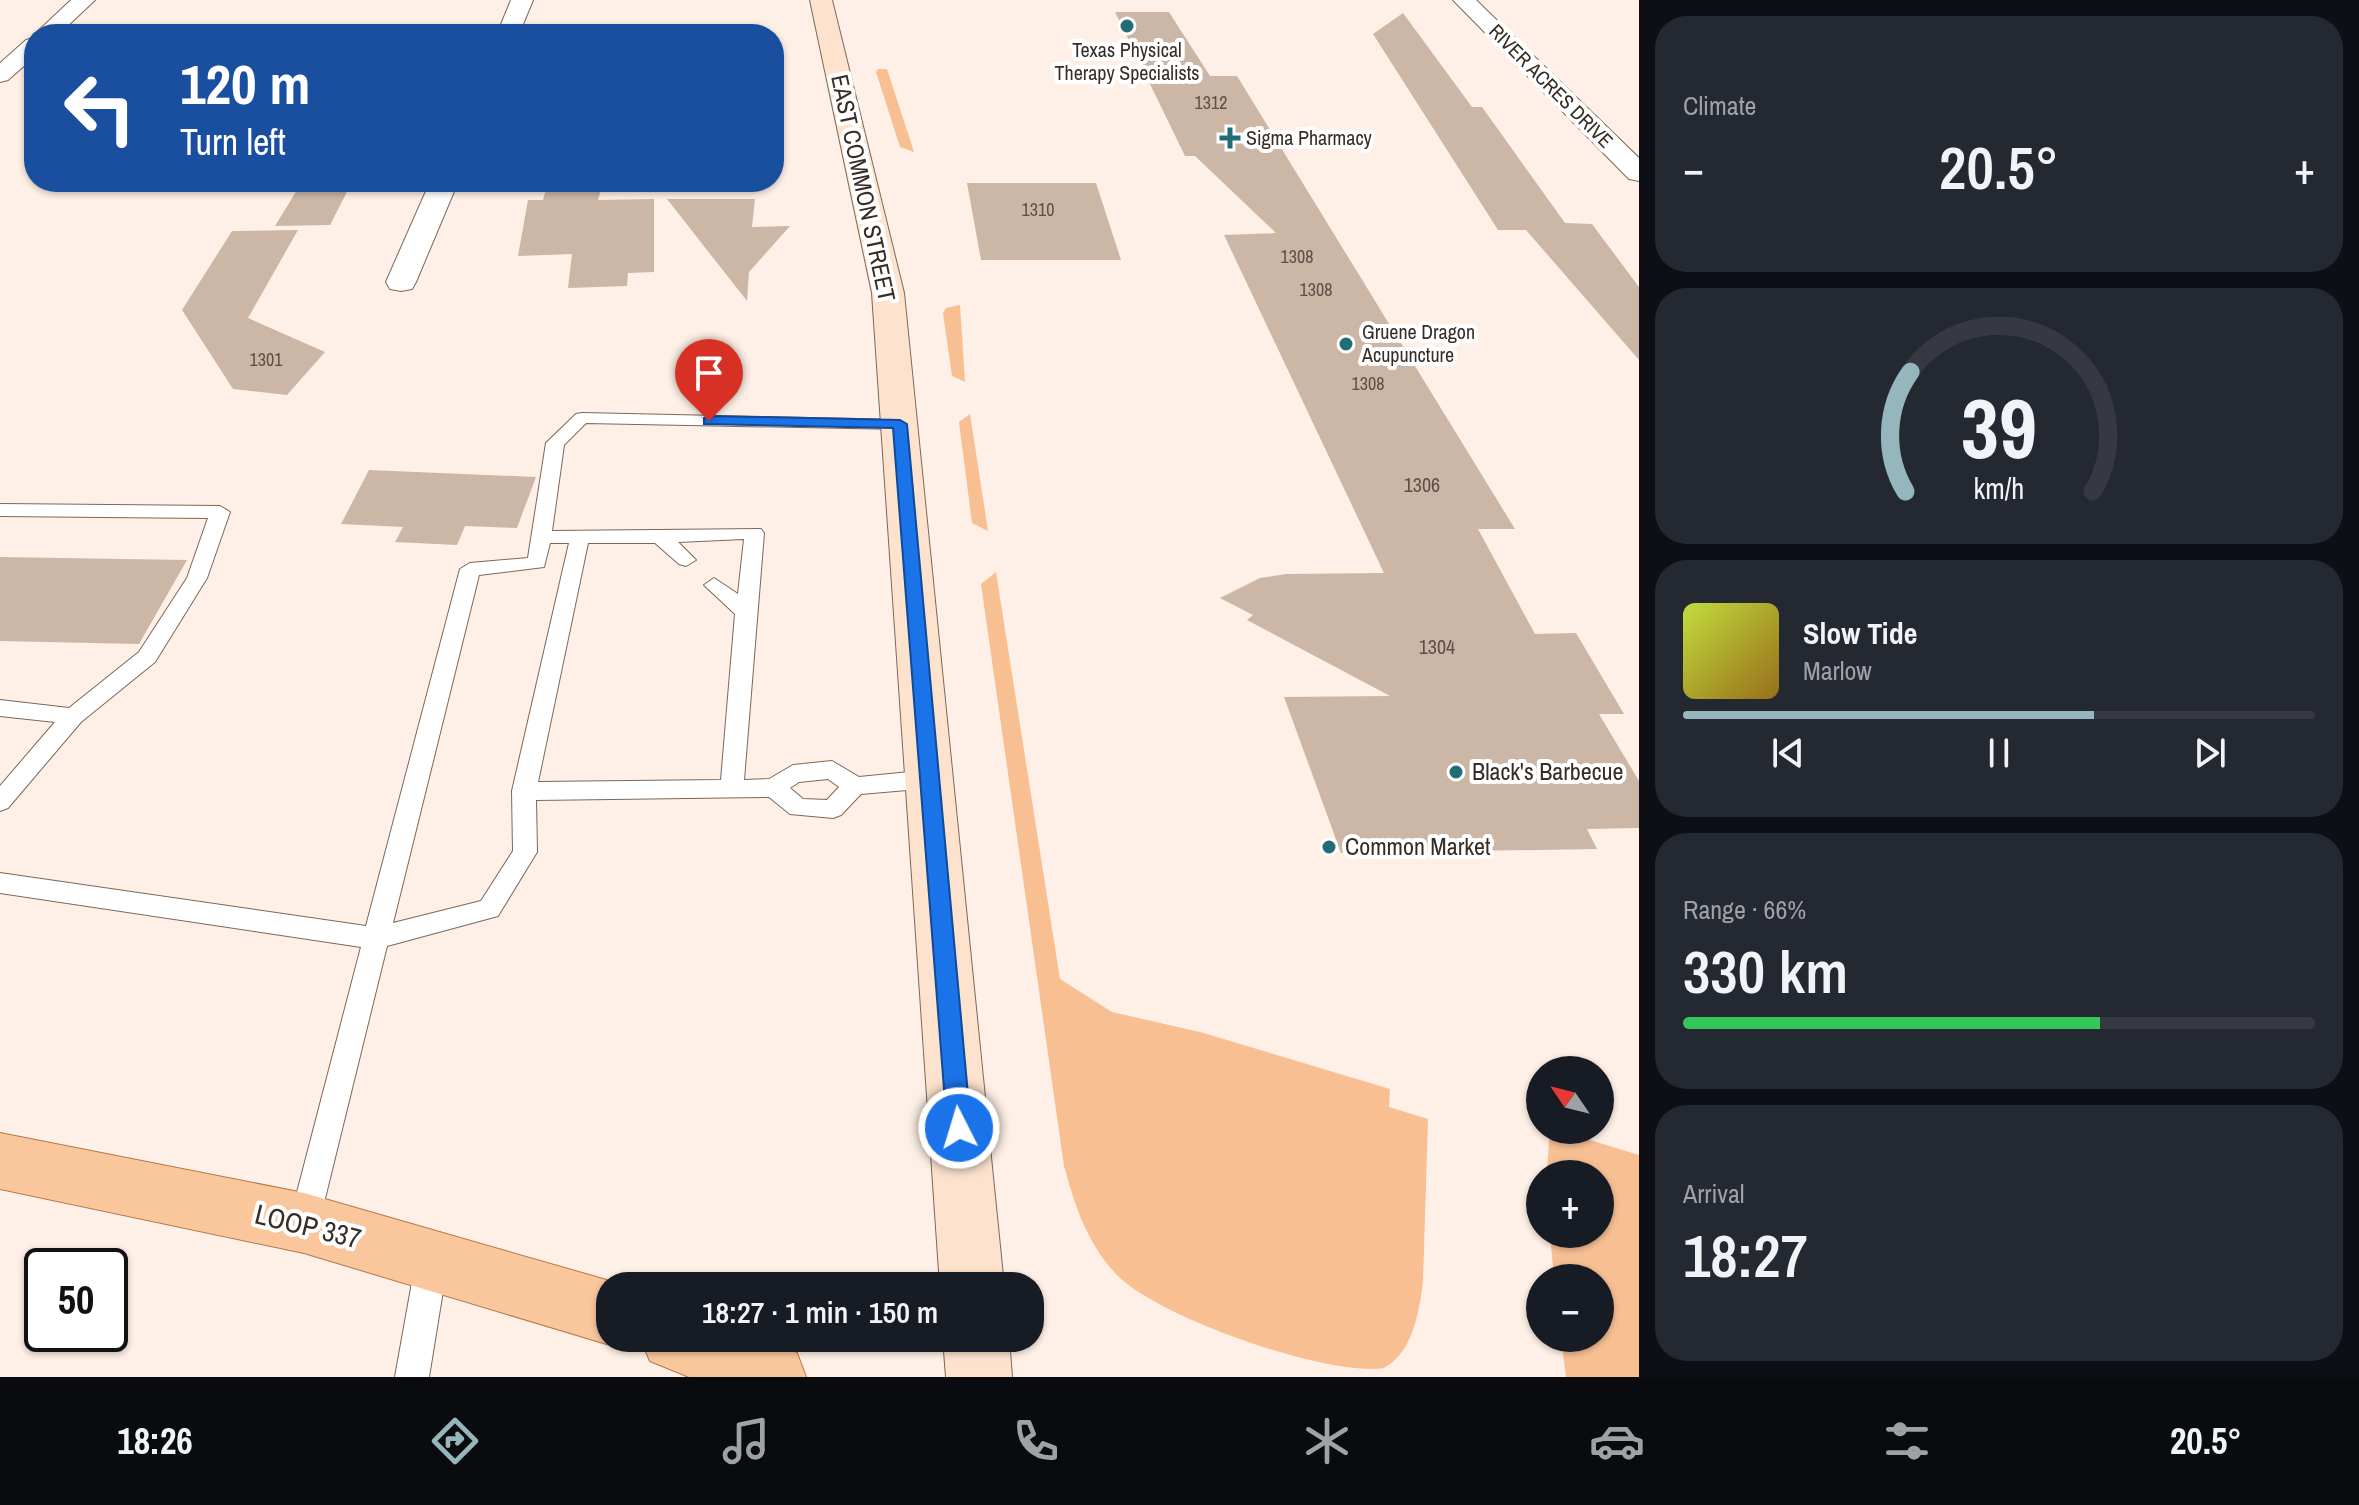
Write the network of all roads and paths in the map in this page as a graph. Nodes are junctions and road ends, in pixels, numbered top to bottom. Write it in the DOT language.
graph roads {
  1 [pos="84,0"];
  2 [pos="522,0"];
  3 [pos="821,0"];
  4 [pos="1464,0"];
  5 [pos="57,24"];
  6 [pos="512,24"];
  7 [pos="24,54"];
  8 [pos="0,75"];
  9 [pos="1639,173"];
  10 [pos="440,192"];
  11 [pos="401,282"];
  12 [pos="900,424"];
  13 [pos="0,510"];
  14 [pos="580,536"];
  15 [pos="541,537"];
  16 [pos="660,537"];
  17 [pos="686,560"];
  18 [pos="714,585"];
  19 [pos="746,612"];
  20 [pos="0,708"];
  21 [pos="73,716"];
  22 [pos="930,779"];
  23 [pos="855,786"];
  24 [pos="774,788"];
  25 [pos="732,789"];
  26 [pos="524,791"];
  27 [pos="0,802"];
  28 [pos="0,883"];
  29 [pos="376,938"];
  30 [pos="3,1167"];
  31 [pos="304,1223"];
  32 [pos="432,1259"];
  33 [pos="971,1272"];
  34 [pos="596,1309"];
  35 [pos="709,1352"];
  36 [pos="977,1352"];
  37 [pos="412,1377"];
  38 [pos="773,1377"];
  39 [pos="979,1377"];
  1 -- 5 [label="street"];
  2 -- 6 [label="street"];
  3 -- 12 [label="main road, EAST COMMON STREET"];
  4 -- 9 [label="street, RIVER ACRES DRIVE"];
  7 -- 8 [label="street"];
  10 -- 11 [label="street"];
  12 -- 15 [label="lane"];
  12 -- 22 [label="main road, EAST COMMON STREET"];
  13 -- 21 [label="lane"];
  14 -- 15 [label="lane"];
  14 -- 16 [label="lane"];
  14 -- 26 [label="lane"];
  15 -- 29 [label="lane"];
  16 -- 17 [label="lane"];
  16 -- 19 [label="lane"];
  18 -- 19 [label="lane"];
  19 -- 25 [label="lane"];
  20 -- 21 [label="lane"];
  21 -- 27 [label="lane"];
  22 -- 23 [label="lane"];
  22 -- 33 [label="main road, EAST COMMON STREET"];
  23 -- 24 [label="lane"];
  23 -- 24 [label="lane"];
  24 -- 25 [label="lane"];
  25 -- 26 [label="lane"];
  26 -- 29 [label="lane"];
  28 -- 29 [label="lane"];
  29 -- 31 [label="lane"];
  30 -- 31 [label="main road, LOOP 337"];
  31 -- 32 [label="main road, LOOP 337"];
  32 -- 34 [label="main road, LOOP 337"];
  32 -- 37 [label="lane"];
  35 -- 38 [label="main road"];
  36 -- 39 [label="main road"];
}
